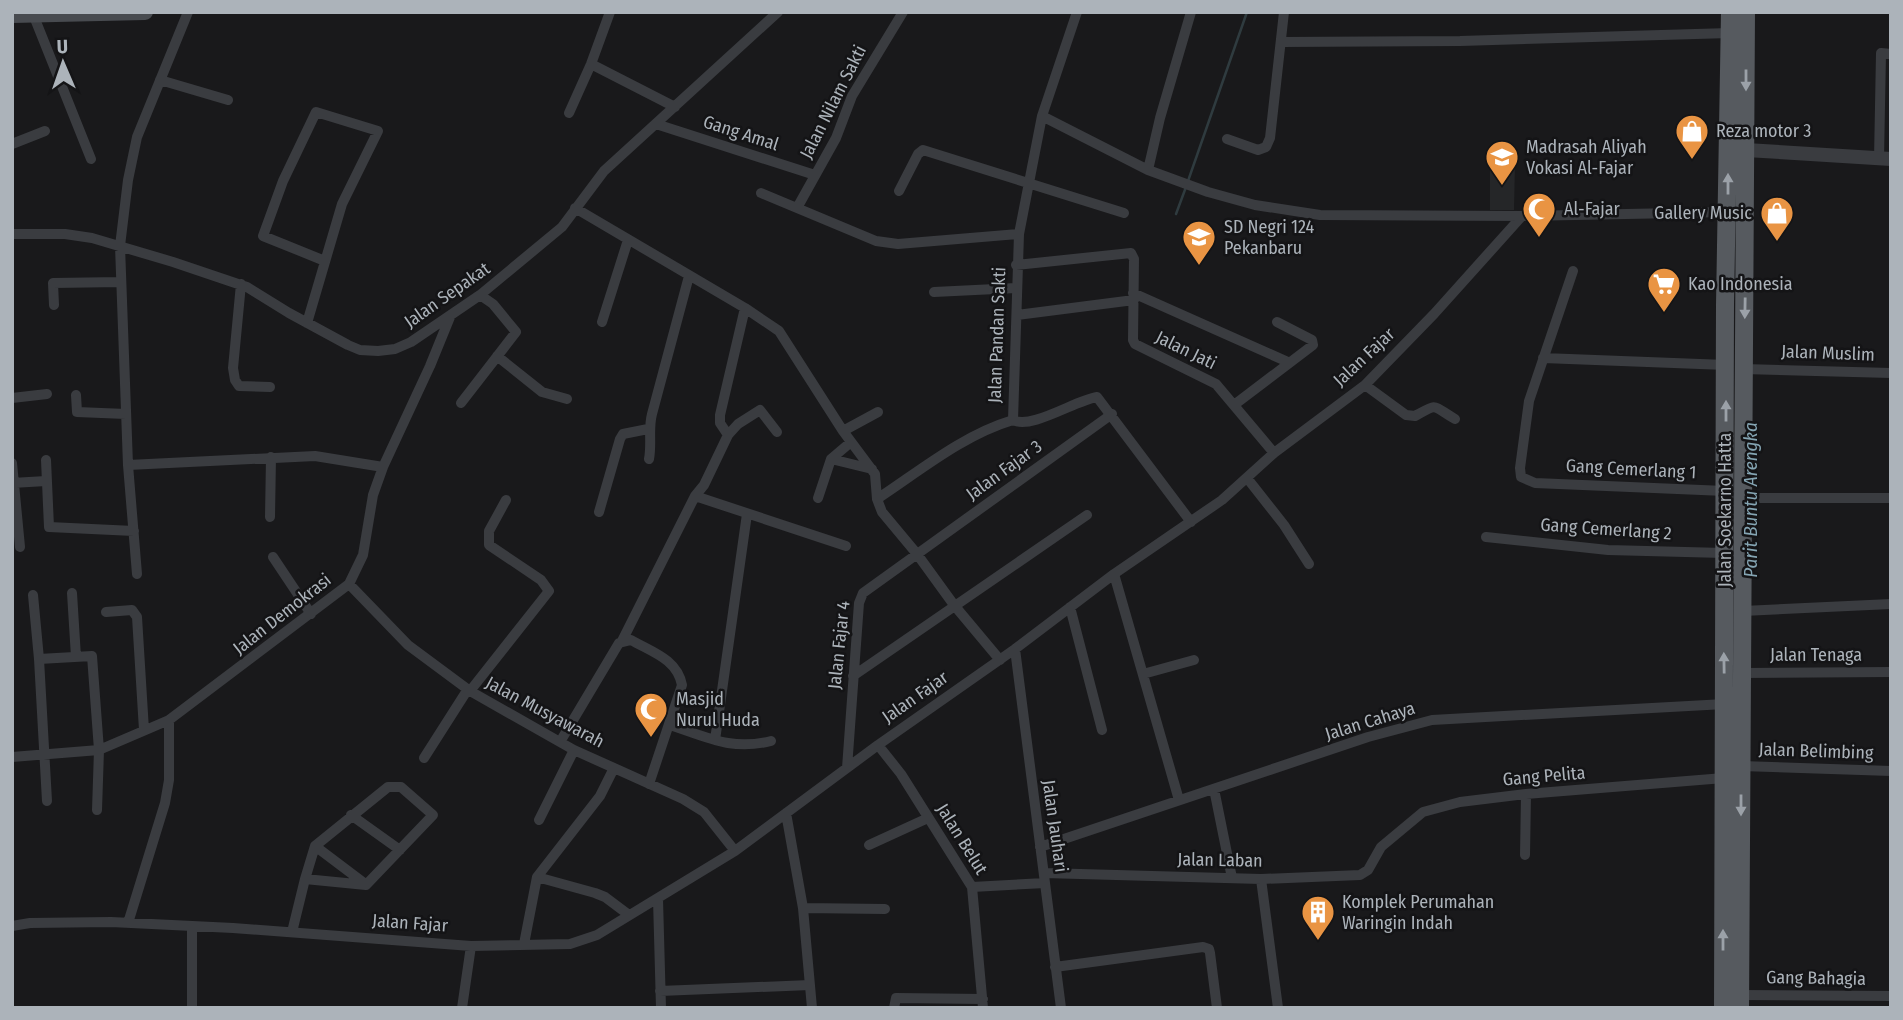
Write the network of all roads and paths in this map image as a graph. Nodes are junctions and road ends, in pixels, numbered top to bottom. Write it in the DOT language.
graph roads {
  1 [pos="145,12"];
  2 [pos="188,12"];
  3 [pos="610,12"];
  4 [pos="778,12"];
  5 [pos="902,12"];
  6 [pos="1077,12"];
  7 [pos="1191,12"];
  8 [pos="1284,12"];
  9 [pos="1730,12"];
  10 [pos="1746,12"];
  11 [pos="53,13"];
  12 [pos="12,15"];
  13 [pos="33,15"];
  14 [pos="1730,33"];
  15 [pos="1282,42"];
  16 [pos="1886,53"];
  17 [pos="591,64"];
  18 [pos="160,80"];
  19 [pos="228,100"];
  20 [pos="675,107"];
  21 [pos="569,113"];
  22 [pos="1042,117"];
  23 [pos="656,124"];
  24 [pos="45,131"];
  25 [pos="1227,139"];
  26 [pos="12,145"];
  27 [pos="1748,150"];
  28 [pos="92,159"];
  29 [pos="1885,159"];
  30 [pos="1148,170"];
  31 [pos="815,175"];
  32 [pos="1029,183"];
  33 [pos="898,191"];
  34 [pos="761,193"];
  35 [pos="575,208"];
  36 [pos="797,208"];
  37 [pos="1728,212"];
  38 [pos="1124,213"];
  39 [pos="1522,216"];
  40 [pos="12,234"];
  41 [pos="1019,234"];
  42 [pos="628,240"];
  43 [pos="120,246"];
  44 [pos="326,261"];
  45 [pos="1016,265"];
  46 [pos="1573,271"];
  47 [pos="689,276"];
  48 [pos="121,282"];
  49 [pos="241,284"];
  50 [pos="1016,288"];
  51 [pos="934,292"];
  52 [pos="480,295"];
  53 [pos="1133,297"];
  54 [pos="54,305"];
  55 [pos="745,308"];
  56 [pos="1017,315"];
  57 [pos="450,316"];
  58 [pos="602,322"];
  59 [pos="1277,322"];
  60 [pos="307,323"];
  61 [pos="497,355"];
  62 [pos="1543,358"];
  63 [pos="1288,362"];
  64 [pos="1739,368"];
  65 [pos="1891,373"];
  66 [pos="1365,385"];
  67 [pos="270,387"];
  68 [pos="47,394"];
  69 [pos="76,395"];
  70 [pos="12,398"];
  71 [pos="567,399"];
  72 [pos="461,403"];
  73 [pos="1234,405"];
  74 [pos="878,412"];
  75 [pos="126,414"];
  76 [pos="1112,414"];
  77 [pos="1455,419"];
  78 [pos="1013,420"];
  79 [pos="648,429"];
  80 [pos="843,431"];
  81 [pos="777,432"];
  82 [pos="728,435"];
  83 [pos="851,442"];
  84 [pos="1274,453"];
  85 [pos="271,457"];
  86 [pos="649,459"];
  87 [pos="831,459"];
  88 [pos="46,460"];
  89 [pos="12,463"];
  90 [pos="128,465"];
  91 [pos="383,467"];
  92 [pos="872,469"];
  93 [pos="1247,478"];
  94 [pos="47,481"];
  95 [pos="13,483"];
  96 [pos="1725,491"];
  97 [pos="695,496"];
  98 [pos="818,498"];
  99 [pos="1746,498"];
  100 [pos="1891,498"];
  101 [pos="877,499"];
  102 [pos="506,500"];
  103 [pos="599,512"];
  104 [pos="747,514"];
  105 [pos="1087,515"];
  106 [pos="270,517"];
  107 [pos="1191,522"];
  108 [pos="134,531"];
  109 [pos="1486,537"];
  110 [pos="846,546"];
  111 [pos="20,547"];
  112 [pos="1724,553"];
  113 [pos="917,554"];
  114 [pos="273,556"];
  115 [pos="1309,564"];
  116 [pos="137,574"];
  117 [pos="1114,574"];
  118 [pos="349,584"];
  119 [pos="72,593"];
  120 [pos="33,595"];
  121 [pos="1891,604"];
  122 [pos="954,605"];
  123 [pos="1070,607"];
  124 [pos="106,612"];
  125 [pos="1750,612"];
  126 [pos="310,614"];
  127 [pos="622,641"];
  128 [pos="1015,649"];
  129 [pos="76,657"];
  130 [pos="39,659"];
  131 [pos="1000,660"];
  132 [pos="1194,660"];
  133 [pos="1891,672"];
  134 [pos="1749,673"];
  135 [pos="1143,674"];
  136 [pos="853,676"];
  137 [pos="469,690"];
  138 [pos="1725,704"];
  139 [pos="169,720"];
  140 [pos="670,725"];
  141 [pos="144,730"];
  142 [pos="1102,730"];
  143 [pos="715,740"];
  144 [pos="771,741"];
  145 [pos="560,742"];
  146 [pos="878,745"];
  147 [pos="99,750"];
  148 [pos="574,750"];
  149 [pos="44,754"];
  150 [pos="12,757"];
  151 [pos="425,758"];
  152 [pos="1743,766"];
  153 [pos="614,768"];
  154 [pos="847,768"];
  155 [pos="1891,771"];
  156 [pos="1724,778"];
  157 [pos="649,784"];
  158 [pos="1214,789"];
  159 [pos="1526,794"];
  160 [pos="1179,800"];
  161 [pos="47,801"];
  162 [pos="97,810"];
  163 [pos="786,813"];
  164 [pos="351,815"];
  165 [pos="928,818"];
  166 [pos="538,820"];
  167 [pos="869,845"];
  168 [pos="314,846"];
  169 [pos="1040,847"];
  170 [pos="1381,848"];
  171 [pos="400,850"];
  172 [pos="735,851"];
  173 [pos="1525,855"];
  174 [pos="537,877"];
  175 [pos="1044,878"];
  176 [pos="1232,878"];
  177 [pos="305,879"];
  178 [pos="1261,879"];
  179 [pos="366,885"];
  180 [pos="972,887"];
  181 [pos="658,899"];
  182 [pos="1723,902"];
  183 [pos="1742,903"];
  184 [pos="803,908"];
  185 [pos="885,909"];
  186 [pos="629,915"];
  187 [pos="128,923"];
  188 [pos="12,926"];
  189 [pos="192,926"];
  190 [pos="292,932"];
  191 [pos="524,944"];
  192 [pos="471,946"];
  193 [pos="1055,967"];
  194 [pos="810,985"];
  195 [pos="660,991"];
  196 [pos="1891,996"];
  197 [pos="1740,1002"];
  198 [pos="983,1003"];
  199 [pos="192,1008"];
  200 [pos="462,1008"];
  201 [pos="661,1008"];
  202 [pos="812,1008"];
  203 [pos="894,1008"];
  204 [pos="1061,1008"];
  205 [pos="1217,1008"];
  206 [pos="1278,1008"];
  207 [pos="1723,1008"];
  1 -- 11 [label="main road"];
  2 -- 18 [label="street"];
  3 -- 17 [label="street"];
  4 -- 20 [label="street, Jalan Sepakat"];
  5 -- 31 [label="street, Jalan Nilam Sakti"];
  6 -- 22 [label="street, Jalan Pandan Sakti"];
  7 -- 30 [label="street"];
  8 -- 15 [label="street"];
  9 -- 14 [label="main road, Jalan Soekarno Hatta"];
  10 -- 27 [label="main road, Jalan Soekarno Hatta, one-way"];
  11 -- 13 [label="main road"];
  12 -- 13 [label="main road"];
  13 -- 28 [label="street"];
  14 -- 15 [label="street"];
  37 -- 14 [label="main road, Jalan Soekarno Hatta, one-way"];
  15 -- 25 [label="street"];
  16 -- 29 [label="street"];
  17 -- 20 [label="street"];
  17 -- 21 [label="street"];
  18 -- 19 [label="street"];
  18 -- 43 [label="street"];
  20 -- 23 [label="street, Jalan Sepakat"];
  22 -- 30 [label="street"];
  22 -- 32 [label="street, Jalan Pandan Sakti"];
  23 -- 31 [label="street, Gang Amal"];
  23 -- 35 [label="street, Jalan Sepakat"];
  24 -- 26 [label="street"];
  27 -- 29 [label="street"];
  27 -- 64 [label="main road, Jalan Soekarno Hatta, one-way"];
  30 -- 39 [label="street"];
  31 -- 36 [label="street, Jalan Nilam Sakti"];
  32 -- 33 [label="street"];
  32 -- 38 [label="street"];
  32 -- 41 [label="street, Jalan Pandan Sakti"];
  34 -- 36 [label="street"];
  35 -- 42 [label="street"];
  35 -- 52 [label="street, Jalan Sepakat"];
  36 -- 41 [label="street"];
  37 -- 39 [label="street"];
  37 -- 64 [label="main road, Jalan Soekarno Hatta"];
  39 -- 66 [label="street, Jalan Fajar"];
  40 -- 43 [label="street, Jalan Sepakat"];
  41 -- 45 [label="street, Jalan Pandan Sakti"];
  42 -- 47 [label="street"];
  42 -- 58 [label="street"];
  43 -- 48 [label="street"];
  43 -- 49 [label="street, Jalan Sepakat"];
  44 -- 44 [label="street"];
  44 -- 60 [label="street"];
  45 -- 50 [label="street, Jalan Pandan Sakti"];
  45 -- 53 [label="street, Jalan Jati"];
  46 -- 62 [label="street"];
  47 -- 55 [label="street"];
  47 -- 79 [label="street"];
  48 -- 54 [label="street"];
  48 -- 75 [label="street"];
  49 -- 60 [label="street, Jalan Sepakat"];
  49 -- 67 [label="street"];
  50 -- 51 [label="street"];
  50 -- 56 [label="street, Jalan Pandan Sakti"];
  52 -- 57 [label="street, Jalan Sepakat"];
  52 -- 61 [label="street"];
  53 -- 56 [label="street"];
  53 -- 63 [label="street"];
  53 -- 73 [label="street, Jalan Jati"];
  55 -- 80 [label="street"];
  55 -- 82 [label="street"];
  56 -- 78 [label="street, Jalan Pandan Sakti"];
  57 -- 60 [label="street, Jalan Sepakat"];
  57 -- 91 [label="street, Jalan Demokrasi"];
  59 -- 63 [label="street"];
  61 -- 71 [label="street"];
  61 -- 72 [label="street"];
  62 -- 64 [label="street, Jalan Muslim"];
  62 -- 96 [label="street, Gang Cemerlang 1"];
  63 -- 73 [label="street"];
  64 -- 65 [label="street, Jalan Muslim"];
  96 -- 64 [label="main road, Jalan Soekarno Hatta, one-way"];
  64 -- 99 [label="main road, Jalan Soekarno Hatta"];
  66 -- 77 [label="street"];
  66 -- 84 [label="street, Jalan Fajar"];
  68 -- 70 [label="street"];
  69 -- 75 [label="street"];
  73 -- 84 [label="street, Jalan Jati"];
  74 -- 80 [label="street"];
  75 -- 90 [label="street"];
  76 -- 78 [label="street, Jalan Pandan Sakti"];
  76 -- 107 [label="street, Jalan Pandan Sakti"];
  76 -- 113 [label="street, Jalan Fajar 3"];
  78 -- 101 [label="street"];
  79 -- 86 [label="street"];
  79 -- 103 [label="street"];
  80 -- 83 [label="street"];
  81 -- 82 [label="street"];
  82 -- 97 [label="street"];
  83 -- 87 [label="street"];
  83 -- 92 [label="street"];
  84 -- 93 [label="street, Jalan Fajar"];
  85 -- 90 [label="street"];
  85 -- 91 [label="street"];
  85 -- 106 [label="street"];
  87 -- 92 [label="street"];
  87 -- 98 [label="street"];
  88 -- 94 [label="street"];
  89 -- 95 [label="street"];
  90 -- 108 [label="street"];
  91 -- 118 [label="street, Jalan Demokrasi"];
  92 -- 101 [label="street"];
  93 -- 107 [label="street, Jalan Fajar"];
  93 -- 115 [label="street"];
  94 -- 95 [label="street"];
  94 -- 108 [label="street"];
  95 -- 111 [label="street"];
  96 -- 112 [label="main road, Jalan Soekarno Hatta"];
  97 -- 104 [label="street"];
  97 -- 127 [label="street"];
  99 -- 100 [label="street"];
  99 -- 125 [label="main road, Jalan Soekarno Hatta"];
  101 -- 113 [label="street"];
  102 -- 137 [label="street"];
  104 -- 110 [label="street"];
  104 -- 143 [label="street"];
  105 -- 122 [label="street"];
  107 -- 117 [label="street, Jalan Fajar"];
  108 -- 116 [label="street"];
  109 -- 112 [label="street, Gang Cemerlang 2"];
  138 -- 112 [label="main road, Jalan Soekarno Hatta, one-way"];
  113 -- 122 [label="street"];
  113 -- 136 [label="street, Jalan Fajar 4"];
  114 -- 126 [label="street"];
  117 -- 123 [label="street, Jalan Fajar"];
  117 -- 135 [label="street"];
  118 -- 126 [label="street, Jalan Demokrasi"];
  118 -- 137 [label="street, Jalan Musyawarah"];
  119 -- 129 [label="street"];
  120 -- 130 [label="street"];
  121 -- 125 [label="street"];
  122 -- 131 [label="street"];
  122 -- 136 [label="street"];
  123 -- 128 [label="street, Jalan Fajar"];
  123 -- 142 [label="street"];
  124 -- 141 [label="street"];
  125 -- 134 [label="main road, Jalan Soekarno Hatta"];
  126 -- 139 [label="street, Jalan Demokrasi"];
  127 -- 140 [label="street"];
  127 -- 145 [label="street"];
  128 -- 131 [label="street, Jalan Fajar"];
  128 -- 169 [label="street, Jalan Jauhari"];
  129 -- 130 [label="street"];
  129 -- 147 [label="street"];
  130 -- 149 [label="street"];
  131 -- 146 [label="street, Jalan Fajar"];
  132 -- 135 [label="street"];
  133 -- 134 [label="street, Jalan Tenaga"];
  134 -- 152 [label="main road, Jalan Soekarno Hatta"];
  135 -- 160 [label="street"];
  136 -- 154 [label="street, Jalan Fajar 4"];
  137 -- 145 [label="street, Jalan Musyawarah"];
  137 -- 151 [label="street"];
  138 -- 156 [label="main road, Jalan Soekarno Hatta"];
  138 -- 158 [label="street, Jalan Cahaya"];
  139 -- 141 [label="street, Jalan Demokrasi"];
  139 -- 187 [label="street"];
  140 -- 143 [label="street"];
  140 -- 157 [label="street"];
  141 -- 147 [label="street, Jalan Demokrasi"];
  143 -- 144 [label="street"];
  145 -- 148 [label="street, Jalan Musyawarah"];
  146 -- 154 [label="street, Jalan Fajar"];
  146 -- 165 [label="street, Jalan Belut"];
  147 -- 149 [label="street, Jalan Demokrasi"];
  147 -- 162 [label="street"];
  148 -- 153 [label="street, Jalan Musyawarah"];
  148 -- 166 [label="street"];
  149 -- 150 [label="street, Jalan Demokrasi"];
  149 -- 161 [label="street"];
  152 -- 155 [label="street, Jalan Belimbing"];
  152 -- 183 [label="main road, Jalan Soekarno Hatta, one-way"];
  153 -- 157 [label="street, Jalan Musyawarah"];
  153 -- 174 [label="street"];
  154 -- 163 [label="street, Jalan Fajar"];
  156 -- 159 [label="street, Gang Pelita"];
  156 -- 182 [label="main road, Jalan Soekarno Hatta"];
  157 -- 172 [label="street, Jalan Musyawarah"];
  158 -- 160 [label="street, Jalan Cahaya"];
  158 -- 176 [label="street"];
  159 -- 170 [label="street, Gang Pelita"];
  159 -- 173 [label="street"];
  160 -- 169 [label="street, Jalan Cahaya"];
  163 -- 172 [label="street, Jalan Fajar"];
  163 -- 184 [label="street"];
  164 -- 168 [label="street"];
  164 -- 171 [label="street"];
  164 -- 171 [label="street"];
  165 -- 167 [label="street"];
  165 -- 180 [label="street, Jalan Belut"];
  168 -- 177 [label="street"];
  168 -- 179 [label="street"];
  169 -- 175 [label="street, Jalan Jauhari"];
  170 -- 178 [label="street, Jalan Laban"];
  171 -- 179 [label="street"];
  172 -- 181 [label="street, Jalan Fajar"];
  174 -- 186 [label="street"];
  174 -- 191 [label="street"];
  175 -- 176 [label="street, Jalan Laban"];
  175 -- 180 [label="street, Jalan Laban"];
  175 -- 193 [label="street, Jalan Jauhari"];
  176 -- 178 [label="street, Jalan Laban"];
  177 -- 179 [label="street"];
  177 -- 190 [label="street"];
  178 -- 206 [label="street"];
  180 -- 198 [label="street, Jalan Belut"];
  181 -- 186 [label="street, Jalan Fajar"];
  181 -- 195 [label="street"];
  182 -- 183 [label="main road"];
  207 -- 182 [label="main road, Jalan Soekarno Hatta, one-way"];
  183 -- 197 [label="main road, Jalan Soekarno Hatta"];
  184 -- 185 [label="street"];
  184 -- 194 [label="street"];
  186 -- 191 [label="street, Jalan Fajar"];
  187 -- 188 [label="street, Jalan Fajar"];
  187 -- 189 [label="street, Jalan Fajar"];
  189 -- 190 [label="street, Jalan Fajar"];
  189 -- 199 [label="street"];
  190 -- 192 [label="street, Jalan Fajar"];
  191 -- 192 [label="street, Jalan Fajar"];
  192 -- 200 [label="street"];
  193 -- 204 [label="street, Jalan Jauhari"];
  193 -- 205 [label="street"];
  194 -- 195 [label="street"];
  194 -- 202 [label="street"];
  195 -- 201 [label="street"];
  196 -- 197 [label="street, Gang Bahagia"];
  198 -- 203 [label="street"];
}
